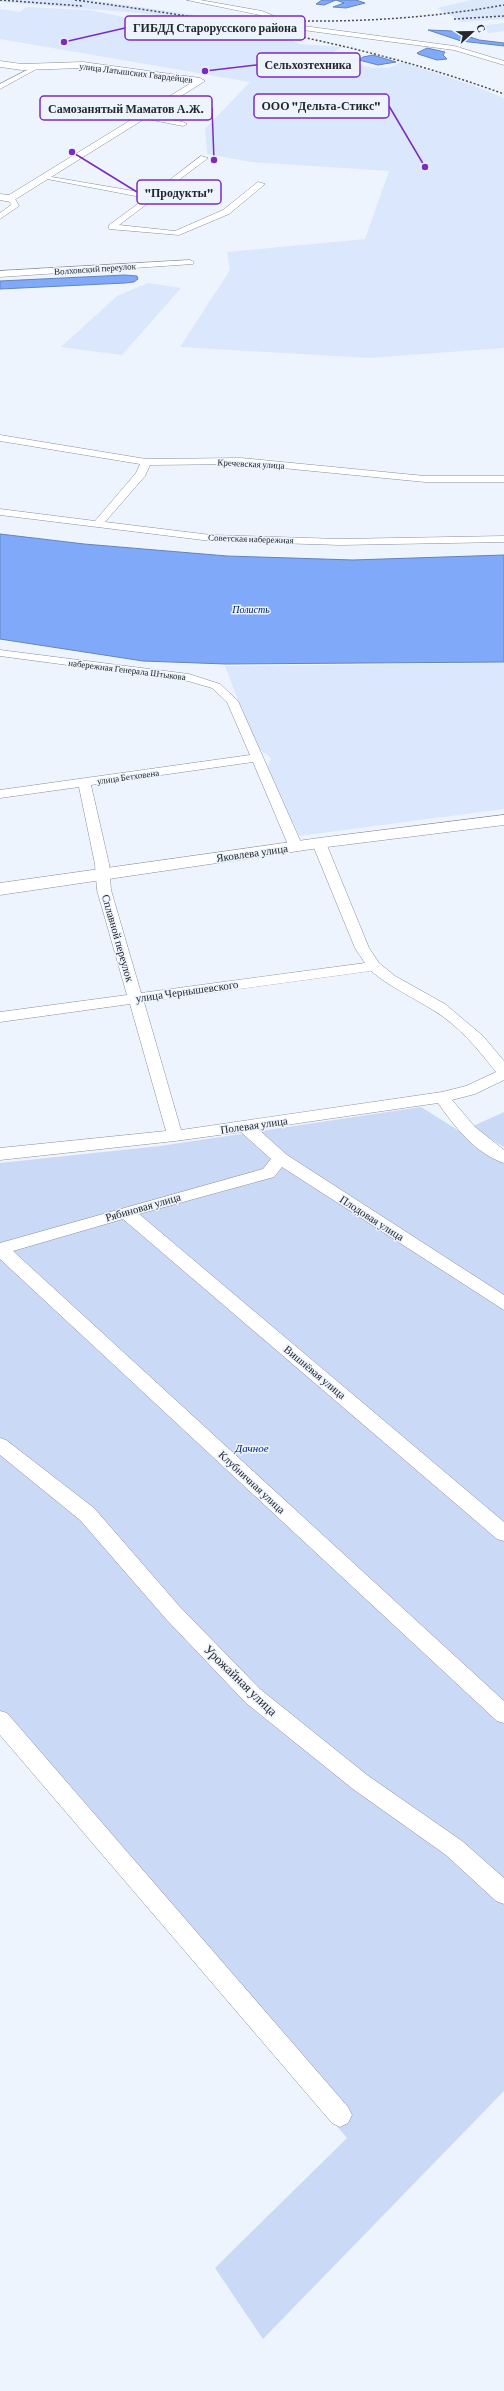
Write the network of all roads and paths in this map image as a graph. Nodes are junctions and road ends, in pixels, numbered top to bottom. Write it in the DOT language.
graph roads {
  1 [pos="190,0"];
  2 [pos="504,63"];
  3 [pos="0,64"];
  4 [pos="38,67"];
  5 [pos="0,87"];
  6 [pos="144,117"];
  7 [pos="183,124"];
  8 [pos="204,158"];
  9 [pos="46,178"];
  10 [pos="261,184"];
  11 [pos="150,196"];
  12 [pos="0,197"];
  13 [pos="11,199"];
  14 [pos="0,217"];
  15 [pos="190,262"];
  16 [pos="0,274"];
  17 [pos="0,438"];
  18 [pos="146,462"];
  19 [pos="504,478"];
  20 [pos="0,512"];
  21 [pos="97,525"];
  22 [pos="504,539"];
  23 [pos="0,653"];
  24 [pos="256,758"];
  25 [pos="84,783"];
  26 [pos="0,794"];
  27 [pos="504,820"];
  28 [pos="319,844"];
  29 [pos="296,847"];
  30 [pos="103,875"];
  31 [pos="0,889"];
  32 [pos="374,966"];
  33 [pos="136,998"];
  34 [pos="0,1018"];
  35 [pos="504,1073"];
  36 [pos="442,1097"];
  37 [pos="246,1127"];
  38 [pos="174,1136"];
  39 [pos="0,1154"];
  40 [pos="504,1157"];
  41 [pos="281,1159"];
  42 [pos="126,1212"];
  43 [pos="0,1249"];
  44 [pos="504,1303"];
  45 [pos="0,1445"];
  46 [pos="504,1533"];
  47 [pos="504,1714"];
  48 [pos="0,1720"];
  49 [pos="504,1893"];
  50 [pos="340,2115"];
  1 -- 2 [label="street"];
  3 -- 4 [label="street, улица Латышских Гвардейцев"];
  4 -- 5 [label="street"];
  4 -- 6 [label="street, улица Латышских Гвардейцев"];
  6 -- 7 [label="street"];
  6 -- 9 [label="street"];
  8 -- 11 [label="street"];
  9 -- 11 [label="street"];
  9 -- 13 [label="street"];
  10 -- 11 [label="street"];
  12 -- 13 [label="street"];
  13 -- 14 [label="street"];
  15 -- 16 [label="street, Волховский переулок"];
  17 -- 18 [label="street, Кречевская улица"];
  18 -- 19 [label="street, Кречевская улица"];
  18 -- 21 [label="street"];
  20 -- 21 [label="street, Советская набережная"];
  21 -- 22 [label="street, Советская набережная"];
  23 -- 24 [label="street, набережная Генерала Штыкова"];
  24 -- 25 [label="street, улица Бетховена"];
  24 -- 29 [label="street, набережная Генерала Штыкова"];
  25 -- 26 [label="street, улица Бетховена"];
  25 -- 30 [label="street, Сплавной переулок"];
  27 -- 28 [label="street, Яковлева улица"];
  28 -- 29 [label="street, Яковлева улица"];
  28 -- 32 [label="street"];
  29 -- 30 [label="street, Яковлева улица"];
  30 -- 31 [label="street, Яковлева улица"];
  30 -- 33 [label="street, Сплавной переулок"];
  32 -- 33 [label="street, улица Чернышевского"];
  32 -- 35 [label="street"];
  33 -- 34 [label="street, улица Чернышевского"];
  33 -- 38 [label="street, Сплавной переулок"];
  35 -- 36 [label="street, Полевая улица"];
  36 -- 37 [label="street, Полевая улица"];
  36 -- 40 [label="street"];
  37 -- 38 [label="street, Полевая улица"];
  37 -- 41 [label="street, Плодовая улица"];
  38 -- 39 [label="street, Полевая улица"];
  41 -- 42 [label="street, Рябиновая улица"];
  41 -- 44 [label="street, Плодовая улица"];
  42 -- 43 [label="street, Рябиновая улица"];
  42 -- 46 [label="street, Вишнёвая улица"];
  43 -- 47 [label="street, Клубничная улица"];
  45 -- 49 [label="street, Урожайная улица"];
  48 -- 50 [label="street"];
}
